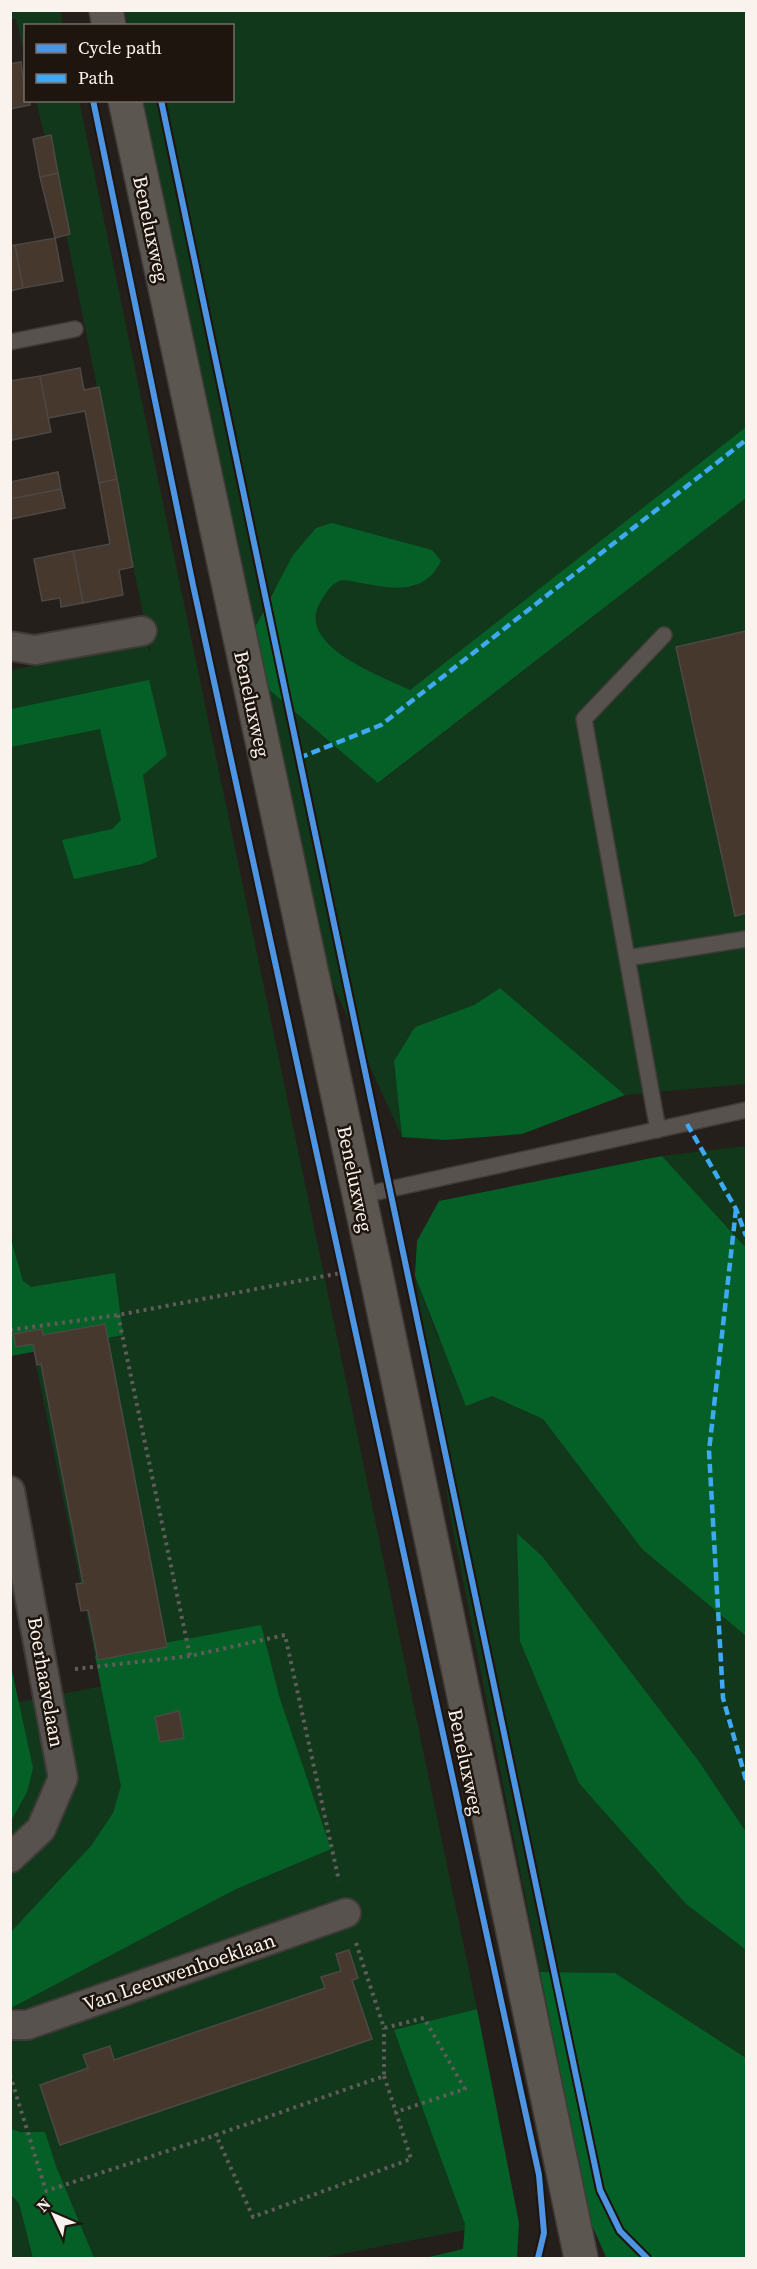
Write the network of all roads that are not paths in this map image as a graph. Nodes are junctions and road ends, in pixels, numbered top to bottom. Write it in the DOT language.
graph roads {
  1 [pos="125,102"];
  2 [pos="75,329"];
  3 [pos="10,342"];
  4 [pos="142,631"];
  5 [pos="664,635"];
  6 [pos="10,646"];
  7 [pos="747,939"];
  8 [pos="627,958"];
  9 [pos="747,1110"];
  10 [pos="658,1130"];
  11 [pos="359,1196"];
  12 [pos="10,1491"];
  13 [pos="10,1857"];
  14 [pos="346,1913"];
  15 [pos="10,2025"];
  16 [pos="581,2259"];
  1 -- 11 [label="main road, Beneluxweg"];
  2 -- 3 [label="lane"];
  4 -- 6 [label="street"];
  5 -- 8 [label="lane"];
  7 -- 8 [label="lane"];
  8 -- 10 [label="lane"];
  9 -- 10 [label="lane"];
  10 -- 11 [label="lane"];
  11 -- 16 [label="main road, Beneluxweg"];
  12 -- 13 [label="street, Boerhaavelaan"];
  14 -- 15 [label="street, Van Leeuwenhoeklaan"];
}
